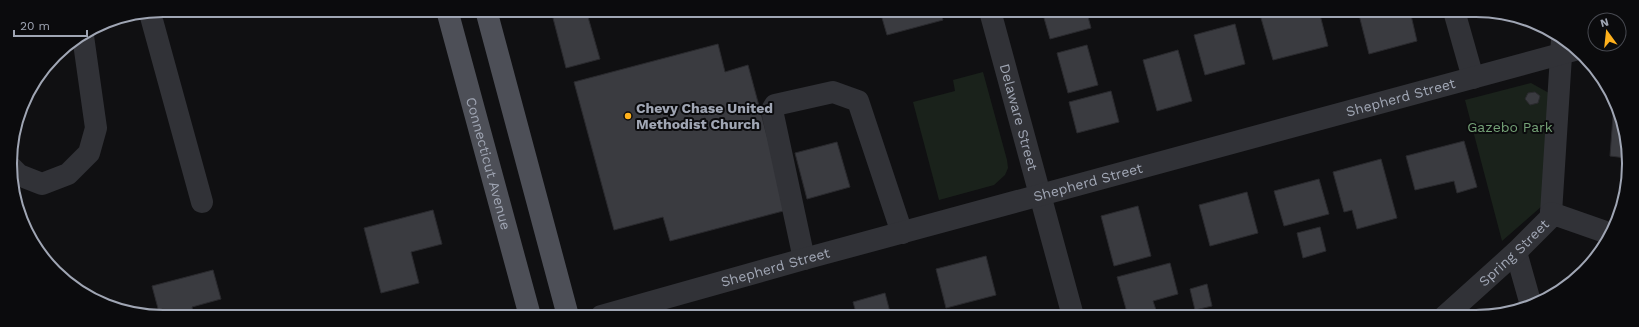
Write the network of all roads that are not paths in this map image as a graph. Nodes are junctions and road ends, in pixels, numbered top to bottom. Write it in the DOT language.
graph roads {
  1 [pos="151,17"];
  2 [pos="449,17"];
  3 [pos="488,17"];
  4 [pos="992,17"];
  5 [pos="1456,17"];
  6 [pos="84,41"];
  7 [pos="1566,48"];
  8 [pos="1473,78"];
  9 [pos="17,174"];
  10 [pos="1040,195"];
  11 [pos="202,202"];
  12 [pos="1551,213"];
  13 [pos="1605,232"];
  14 [pos="902,233"];
  15 [pos="1516,252"];
  16 [pos="804,259"];
  17 [pos="1530,300"];
  18 [pos="528,310"];
  19 [pos="566,310"];
  20 [pos="622,310"];
  21 [pos="1071,310"];
  22 [pos="1452,310"];
  1 -- 11 [label="street"];
  2 -- 18 [label="main road, Connecticut Avenue"];
  3 -- 19 [label="main road"];
  4 -- 10 [label="street, Delaware Street"];
  5 -- 8 [label="street"];
  6 -- 9 [label="street"];
  7 -- 8 [label="street, Shepherd Street"];
  7 -- 12 [label="street"];
  8 -- 10 [label="street, Shepherd Street"];
  10 -- 14 [label="street, Shepherd Street"];
  10 -- 21 [label="street, Delaware Street"];
  12 -- 13 [label="street, Spring Street"];
  12 -- 15 [label="street, Spring Street"];
  14 -- 16 [label="street, Shepherd Street"];
  14 -- 16 [label="street"];
  15 -- 17 [label="street"];
  15 -- 22 [label="street, Spring Street"];
  16 -- 20 [label="street, Shepherd Street"];
}
